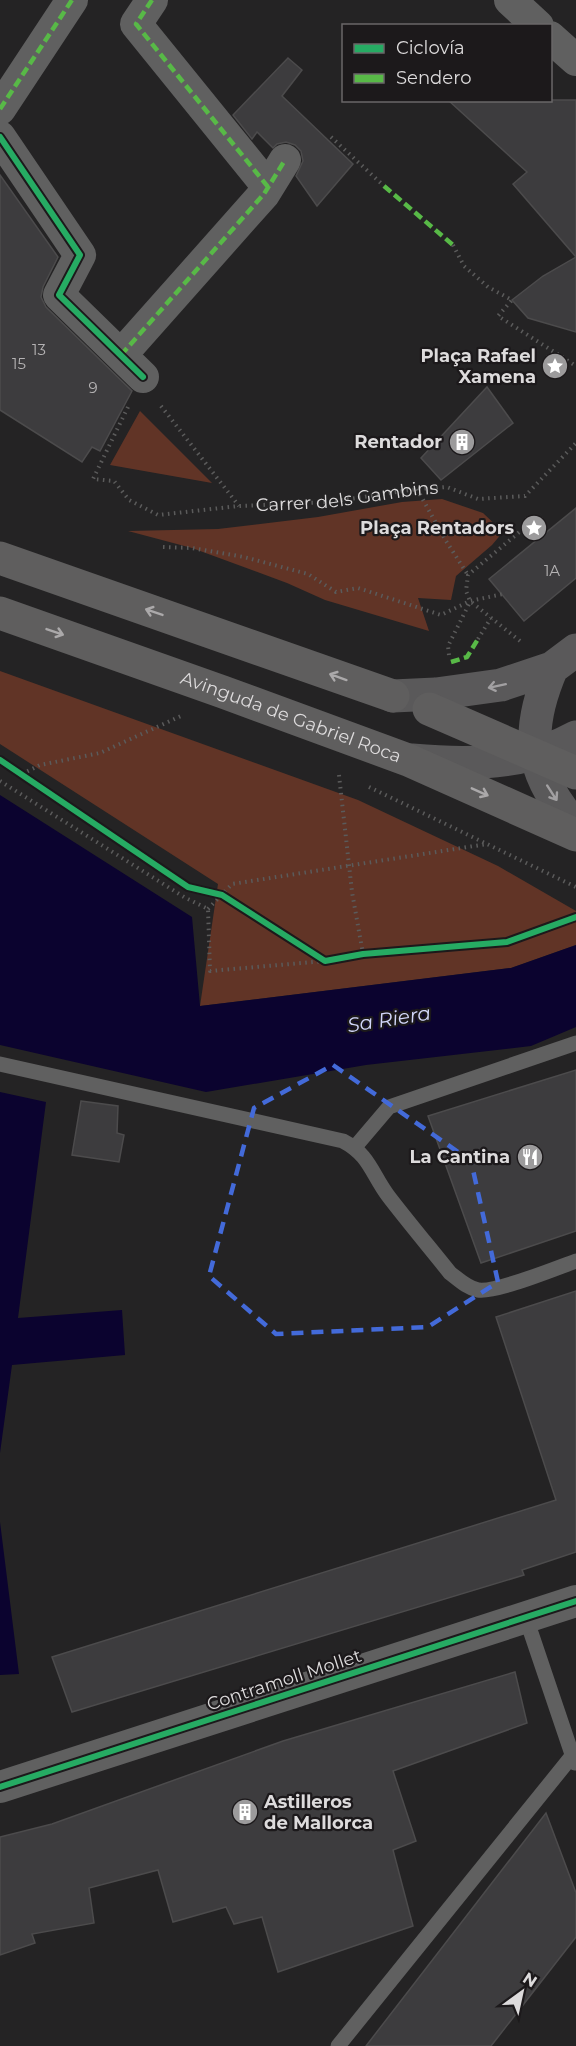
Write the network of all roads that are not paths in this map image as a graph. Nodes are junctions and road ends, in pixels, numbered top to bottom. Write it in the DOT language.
graph roads {
  1 [pos="72,0"];
  2 [pos="152,0"];
  3 [pos="552,39"];
  4 [pos="576,60"];
  5 [pos="0,110"];
  6 [pos="0,137"];
  7 [pos="285,160"];
  8 [pos="266,191"];
  9 [pos="121,355"];
  10 [pos="143,377"];
  11 [pos="0,558"];
  12 [pos="0,613"];
  13 [pos="564,659"];
  14 [pos="393,696"];
  15 [pos="429,709"];
  16 [pos="576,737"];
  17 [pos="535,755"];
  18 [pos="408,760"];
  19 [pos="576,773"];
  20 [pos="576,827"];
  21 [pos="576,835"];
  22 [pos="576,1044"];
  23 [pos="0,1064"];
  24 [pos="355,1147"];
  25 [pos="576,1261"];
  26 [pos="576,1601"];
  27 [pos="526,1618"];
  28 [pos="574,1761"];
  29 [pos="0,1787"];
  30 [pos="338,2046"];
  1 -- 5 [label="street"];
  2 -- 8 [label="street"];
  3 -- 4 [label="street"];
  6 -- 9 [label="street"];
  7 -- 8 [label="street"];
  8 -- 9 [label="street"];
  9 -- 10 [label="street"];
  14 -- 11 [label="highway, one-way"];
  12 -- 18 [label="highway, Avinguda de Gabriel Roca, one-way"];
  13 -- 14 [label="main road, one-way"];
  13 -- 17 [label="main road"];
  15 -- 17 [label="highway"];
  16 -- 17 [label="main road"];
  17 -- 18 [label="main road"];
  17 -- 19 [label="highway"];
  17 -- 20 [label="main road, one-way"];
  18 -- 21 [label="highway, Avinguda de Gabriel Roca, one-way"];
  22 -- 24 [label="lane"];
  23 -- 24 [label="lane"];
  24 -- 25 [label="lane"];
  26 -- 27 [label="street, Contramoll Mollet"];
  27 -- 28 [label="lane"];
  27 -- 29 [label="street, Contramoll Mollet"];
  28 -- 30 [label="lane"];
}
